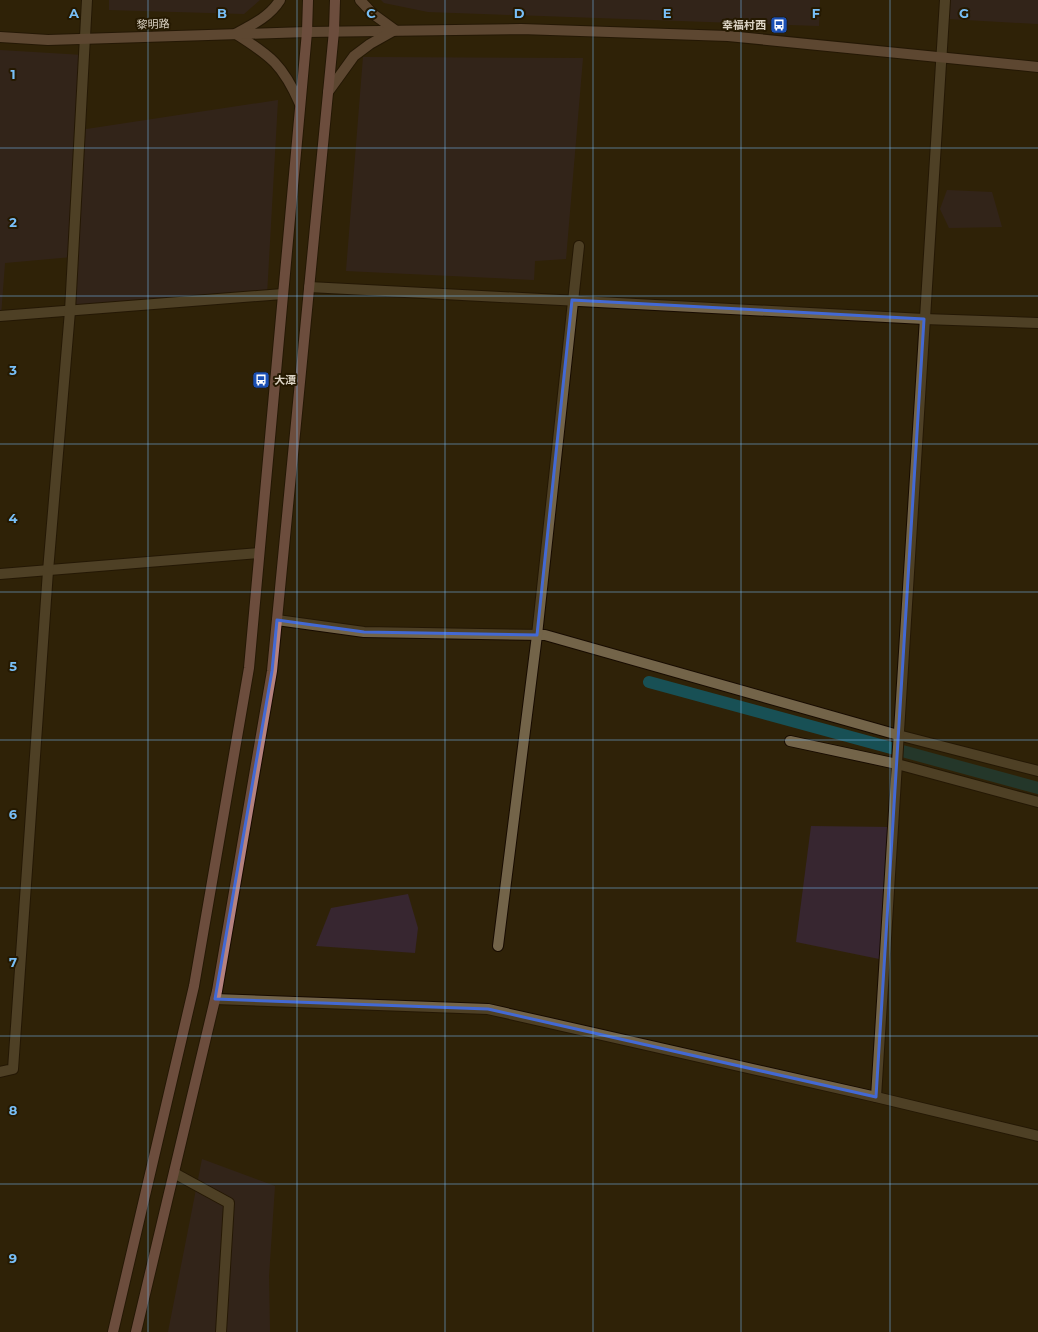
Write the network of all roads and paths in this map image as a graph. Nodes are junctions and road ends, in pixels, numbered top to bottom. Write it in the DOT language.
graph roads {
  1 [pos="87,0"];
  2 [pos="280,0"];
  3 [pos="308,0"];
  4 [pos="335,0"];
  5 [pos="360,0"];
  6 [pos="945,0"];
  7 [pos="395,30"];
  8 [pos="334,31"];
  9 [pos="307,32"];
  10 [pos="236,34"];
  11 [pos="0,37"];
  12 [pos="84,38"];
  13 [pos="940,57"];
  14 [pos="1038,67"];
  15 [pos="328,92"];
  16 [pos="300,104"];
  17 [pos="579,246"];
  18 [pos="309,287"];
  19 [pos="283,294"];
  20 [pos="572,300"];
  21 [pos="70,310"];
  22 [pos="0,316"];
  23 [pos="924,319"];
  24 [pos="1038,323"];
  25 [pos="259,553"];
  26 [pos="48,571"];
  27 [pos="0,574"];
  28 [pos="277,620"];
  29 [pos="537,635"];
  30 [pos="898,735"];
  31 [pos="790,740"];
  32 [pos="897,764"];
  33 [pos="1038,770"];
  34 [pos="1038,802"];
  35 [pos="498,946"];
  36 [pos="215,999"];
  37 [pos="0,1072"];
  38 [pos="876,1096"];
  39 [pos="1038,1136"];
  40 [pos="174,1173"];
  41 [pos="113,1332"];
  42 [pos="136,1332"];
  43 [pos="221,1332"];
  1 -- 12 [label="street"];
  2 -- 10 [label="main road"];
  3 -- 9 [label="main road"];
  4 -- 8 [label="main road"];
  5 -- 7 [label="main road"];
  6 -- 13 [label="street"];
  7 -- 8 [label="main road, 黎明路"];
  7 -- 13 [label="main road, 黎明路"];
  7 -- 15 [label="main road"];
  8 -- 9 [label="main road, 黎明路"];
  8 -- 15 [label="main road"];
  9 -- 10 [label="main road, 黎明路"];
  9 -- 16 [label="main road"];
  10 -- 12 [label="main road, 黎明路"];
  10 -- 16 [label="main road"];
  11 -- 12 [label="main road, 黎明路"];
  12 -- 21 [label="street"];
  13 -- 14 [label="main road, 黎明路"];
  13 -- 23 [label="street"];
  15 -- 18 [label="main road"];
  16 -- 19 [label="main road"];
  17 -- 20 [label="street"];
  18 -- 20 [label="street"];
  18 -- 28 [label="main road"];
  19 -- 21 [label="street"];
  19 -- 25 [label="main road"];
  20 -- 23 [label="street"];
  20 -- 29 [label="street"];
  21 -- 22 [label="street"];
  21 -- 26 [label="street"];
  23 -- 24 [label="street"];
  23 -- 30 [label="street"];
  25 -- 26 [label="street"];
  25 -- 41 [label="main road"];
  26 -- 27 [label="street"];
  26 -- 37 [label="street"];
  28 -- 29 [label="street"];
  28 -- 36 [label="main road"];
  29 -- 30 [label="street"];
  29 -- 35 [label="street"];
  30 -- 32 [label="street"];
  30 -- 33 [label="street"];
  31 -- 32 [label="street"];
  32 -- 34 [label="street"];
  32 -- 38 [label="street"];
  36 -- 38 [label="street"];
  36 -- 40 [label="main road"];
  38 -- 39 [label="street"];
  40 -- 42 [label="main road"];
  40 -- 43 [label="street"];
}
